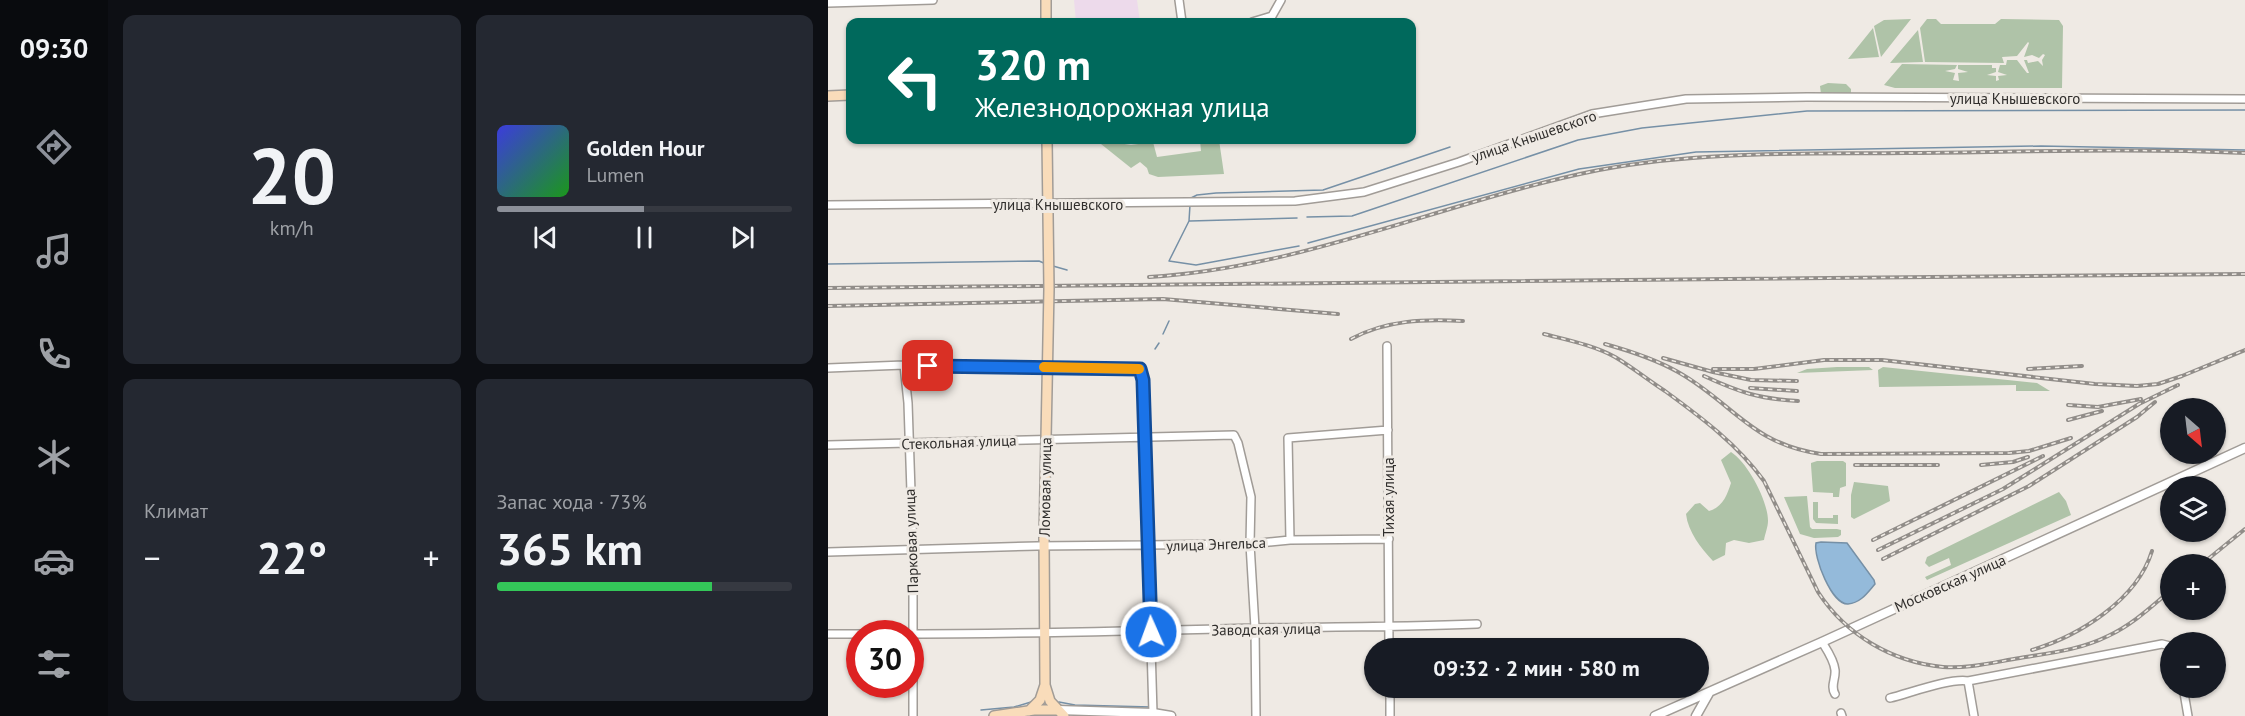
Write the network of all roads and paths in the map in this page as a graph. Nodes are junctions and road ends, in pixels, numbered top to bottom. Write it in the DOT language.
graph roads {
  1 [pos="933,0"];
  2 [pos="1046,0"];
  3 [pos="1179,0"];
  4 [pos="1281,0"];
  5 [pos="828,3"];
  6 [pos="1046,18"];
  7 [pos="1181,18"];
  8 [pos="1265,18"];
  9 [pos="828,96"];
  10 [pos="846,96"];
  11 [pos="2245,99"];
  12 [pos="1047,144"];
  13 [pos="828,205"];
  14 [pos="1387,346"];
  15 [pos="904,365"];
  16 [pos="828,368"];
  17 [pos="1388,430"];
  18 [pos="1145,437"];
  19 [pos="908,444"];
  20 [pos="828,445"];
  21 [pos="2245,448"];
  22 [pos="1389,539"];
  23 [pos="1290,540"];
  24 [pos="1044,542"];
  25 [pos="1250,544"];
  26 [pos="1149,546"];
  27 [pos="913,551"];
  28 [pos="828,552"];
  29 [pos="912,620"];
  30 [pos="1477,624"];
  31 [pos="1255,628"];
  32 [pos="1389,628"];
  33 [pos="1151,632"];
  34 [pos="828,634"];
  35 [pos="846,634"];
  36 [pos="924,634"];
  37 [pos="1044,634"];
  38 [pos="1389,638"];
  39 [pos="1822,642"];
  40 [pos="2160,644"];
  41 [pos="1968,681"];
  42 [pos="1045,686"];
  43 [pos="1710,691"];
  44 [pos="1835,694"];
  45 [pos="913,698"];
  46 [pos="1390,698"];
  47 [pos="1890,698"];
  48 [pos="2185,698"];
  49 [pos="1690,700"];
  50 [pos="1115,712"];
  51 [pos="1027,713"];
  52 [pos="1061,713"];
  53 [pos="1154,713"];
  54 [pos="1697,713"];
  55 [pos="1659,714"];
  56 [pos="913,716"];
  57 [pos="994,716"];
  58 [pos="1102,716"];
  59 [pos="1171,716"];
  60 [pos="1256,716"];
  61 [pos="1390,716"];
  62 [pos="1677,716"];
  63 [pos="1974,716"];
  64 [pos="2188,716"];
  1 -- 5 [label="street"];
  2 -- 6 [label="main road"];
  3 -- 7 [label="street"];
  4 -- 8 [label="street"];
  9 -- 10 [label="main road"];
  11 -- 13 [label="street, улица Кнышевского"];
  12 -- 24 [label="main road, Ломовая улица, bridge"];
  14 -- 17 [label="street, Тихая улица"];
  15 -- 16 [label="street"];
  15 -- 18 [label="street"];
  15 -- 19 [label="street, Парковая улица"];
  17 -- 22 [label="street, Тихая улица"];
  17 -- 23 [label="street"];
  18 -- 19 [label="street, Стекольная улица"];
  18 -- 25 [label="street, Стекольная улица"];
  18 -- 26 [label="street"];
  19 -- 20 [label="street, Стекольная улица"];
  19 -- 27 [label="street, Парковая улица"];
  21 -- 39 [label="street, Московская улица"];
  22 -- 23 [label="street, улица Энгельса"];
  22 -- 32 [label="street, Тихая улица"];
  23 -- 25 [label="street, улица Энгельса"];
  24 -- 26 [label="street, улица Энгельса"];
  24 -- 27 [label="street, улица Энгельса"];
  24 -- 37 [label="main road, Ломовая улица"];
  25 -- 26 [label="street, улица Энгельса"];
  25 -- 31 [label="street"];
  26 -- 33 [label="street"];
  27 -- 28 [label="street, улица Энгельса"];
  27 -- 29 [label="street, Парковая улица"];
  30 -- 32 [label="street, Заводская улица"];
  31 -- 32 [label="street, Заводская улица"];
  31 -- 33 [label="street, Заводская улица"];
  31 -- 60 [label="street"];
  32 -- 38 [label="street, Тихая улица"];
  33 -- 37 [label="street, Заводская улица"];
  33 -- 53 [label="street"];
  34 -- 35 [label="street"];
  36 -- 37 [label="street, Заводская улица"];
  37 -- 42 [label="main road, Ломовая улица"];
  39 -- 43 [label="street, Московская улица"];
  39 -- 44 [label="street"];
  40 -- 41 [label="street"];
  41 -- 47 [label="street"];
  41 -- 63 [label="street"];
  42 -- 51 [label="main road"];
  42 -- 52 [label="main road"];
  43 -- 49 [label="street, Московская улица"];
  43 -- 54 [label="street"];
  45 -- 56 [label="street, Парковая улица"];
  46 -- 61 [label="street"];
  48 -- 64 [label="street"];
  49 -- 54 [label="street"];
  49 -- 55 [label="street, Московская улица"];
  50 -- 52 [label="street"];
  50 -- 53 [label="street"];
  50 -- 58 [label="street"];
  51 -- 52 [label="main road"];
  51 -- 57 [label="main road"];
  53 -- 59 [label="street"];
  55 -- 62 [label="street"];
}
